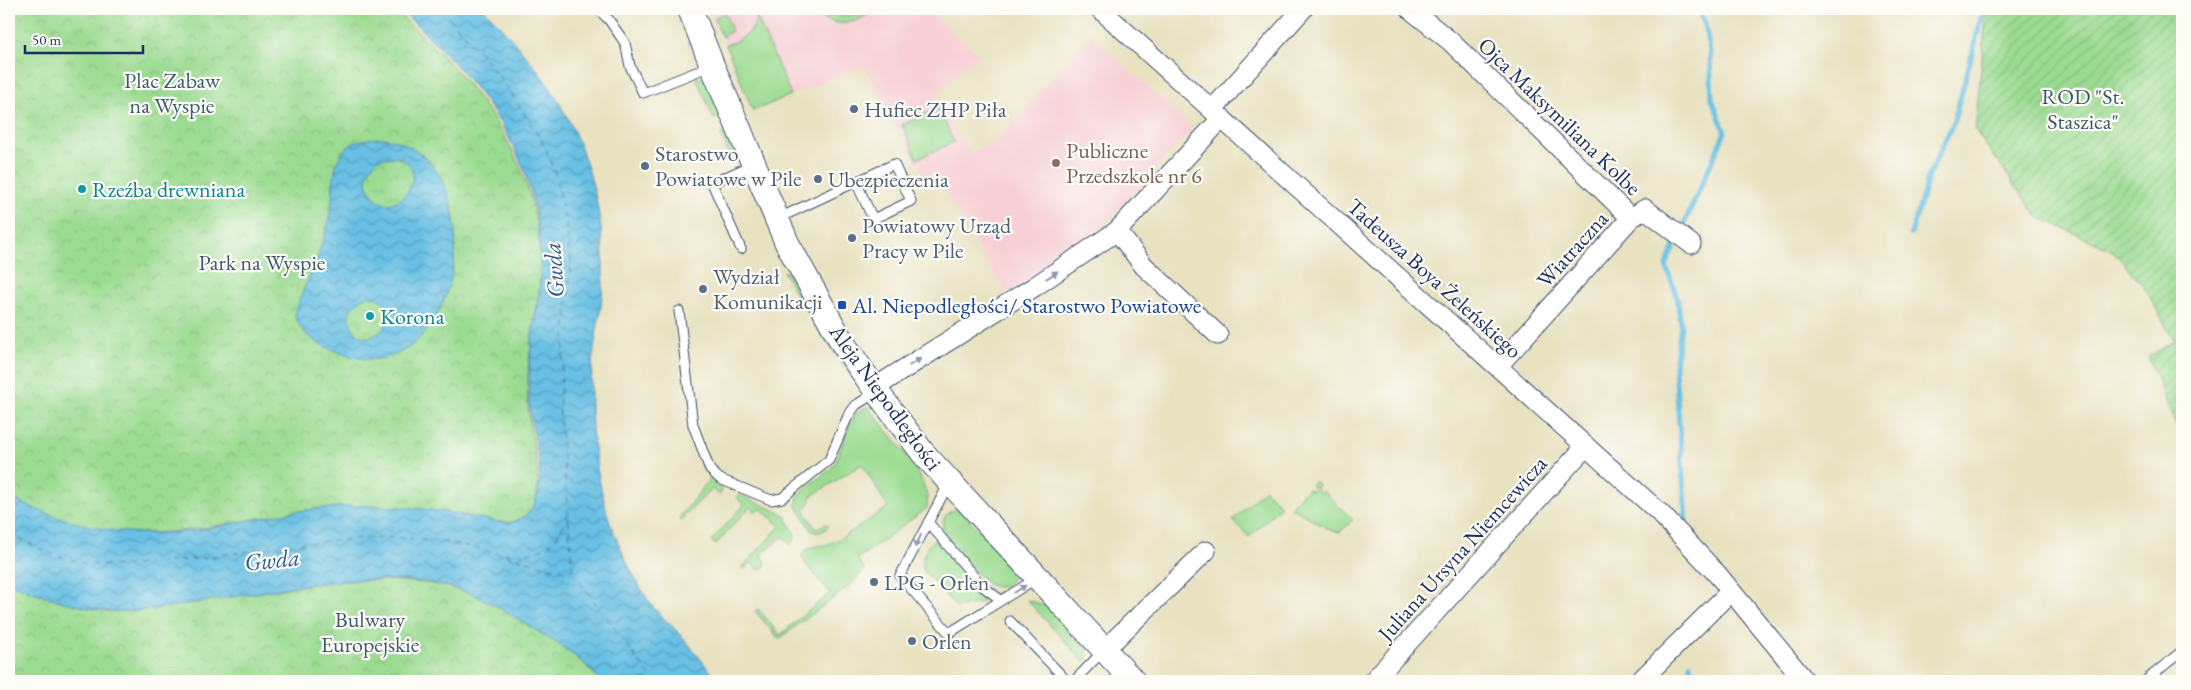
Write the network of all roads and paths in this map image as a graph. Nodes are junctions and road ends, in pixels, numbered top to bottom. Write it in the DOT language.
graph roads {
  1 [pos="598,9"];
  2 [pos="677,9"];
  3 [pos="690,9"];
  4 [pos="1100,9"];
  5 [pos="1303,9"];
  6 [pos="1410,9"];
  7 [pos="700,37"];
  8 [pos="712,65"];
  9 [pos="1217,114"];
  10 [pos="752,164"];
  11 [pos="856,182"];
  12 [pos="1631,218"];
  13 [pos="776,220"];
  14 [pos="1117,230"];
  15 [pos="1691,244"];
  16 [pos="742,248"];
  17 [pos="679,311"];
  18 [pos="1218,335"];
  19 [pos="1498,366"];
  20 [pos="875,390"];
  21 [pos="1586,446"];
  22 [pos="949,482"];
  23 [pos="928,522"];
  24 [pos="1206,551"];
  25 [pos="1037,578"];
  26 [pos="1731,591"];
  27 [pos="1001,600"];
  28 [pos="1010,620"];
  29 [pos="1104,650"];
  30 [pos="2182,651"];
  31 [pos="1073,680"];
  32 [pos="1134,681"];
  33 [pos="1373,681"];
  34 [pos="1640,681"];
  35 [pos="1805,681"];
  36 [pos="2145,681"];
  1 -- 8 [label="lane"];
  2 -- 7 [label="street, Aleja Niepodległości"];
  3 -- 7 [label="street, Aleja Niepodległości"];
  4 -- 9 [label="street, Tadeusza Boya Żeleńskiego"];
  5 -- 9 [label="street"];
  6 -- 12 [label="street, Ojca Maksymiliana Kolbe"];
  7 -- 8 [label="street, Aleja Niepodległości"];
  8 -- 10 [label="street, Aleja Niepodległości"];
  9 -- 14 [label="street"];
  9 -- 19 [label="street, Tadeusza Boya Żeleńskiego"];
  10 -- 13 [label="street, Aleja Niepodległości"];
  10 -- 16 [label="lane"];
  11 -- 11 [label="lane"];
  11 -- 13 [label="lane"];
  12 -- 15 [label="street, Wiatraczna"];
  12 -- 19 [label="street, Wiatraczna"];
  13 -- 20 [label="street, Aleja Niepodległości"];
  14 -- 18 [label="street"];
  20 -- 14 [label="street, one-way"];
  17 -- 20 [label="lane"];
  19 -- 21 [label="street, Tadeusza Boya Żeleńskiego"];
  20 -- 22 [label="street, Aleja Niepodległości"];
  21 -- 26 [label="street, Tadeusza Boya Żeleńskiego"];
  21 -- 33 [label="street, Juliana Ursyna Niemcewicza"];
  22 -- 23 [label="lane"];
  22 -- 25 [label="street, Aleja Niepodległości"];
  23 -- 27 [label="lane"];
  23 -- 27 [label="lane, one-way"];
  24 -- 29 [label="street"];
  27 -- 25 [label="lane, one-way"];
  25 -- 29 [label="street, Aleja Niepodległości"];
  26 -- 34 [label="street"];
  26 -- 35 [label="street, Tadeusza Boya Żeleńskiego"];
  28 -- 31 [label="lane"];
  29 -- 31 [label="lane"];
  29 -- 32 [label="street, Aleja Niepodległości"];
  30 -- 36 [label="lane"];
}
